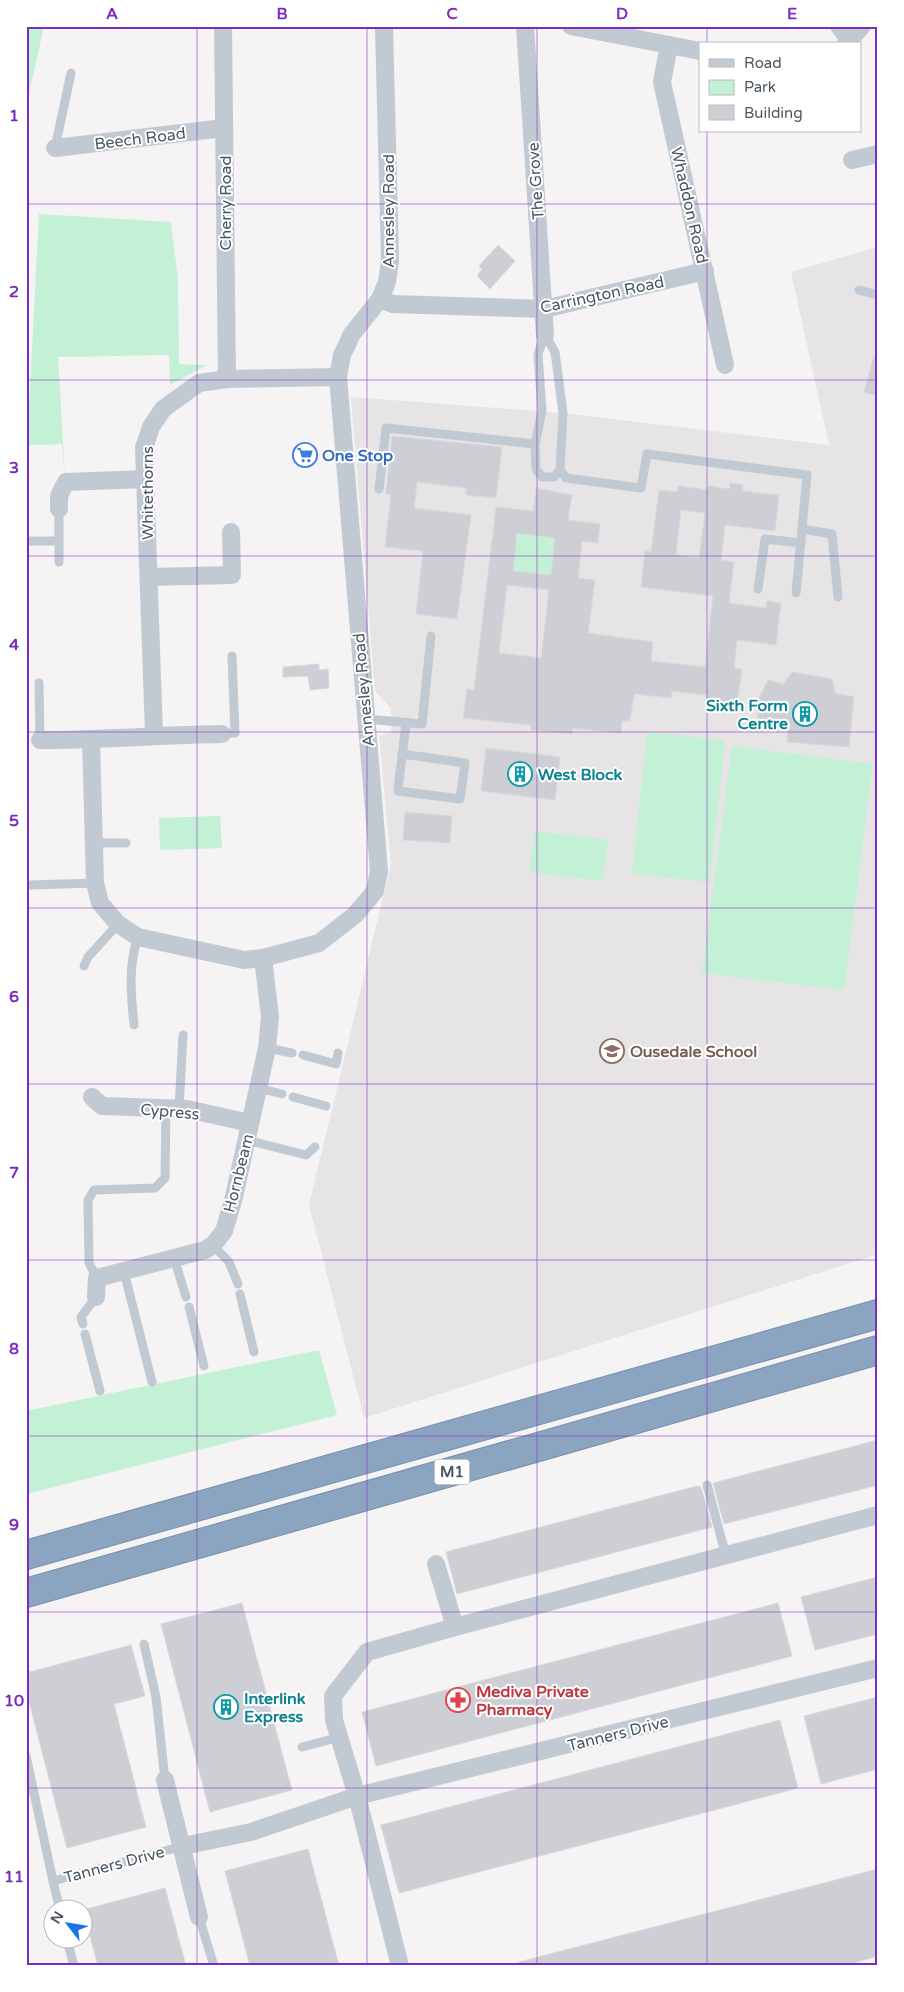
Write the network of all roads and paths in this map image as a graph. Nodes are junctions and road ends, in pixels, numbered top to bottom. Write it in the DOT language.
graph roads {
  1 [pos="223,26"];
  2 [pos="384,26"];
  3 [pos="525,26"];
  4 [pos="571,26"];
  5 [pos="839,26"];
  6 [pos="862,26"];
  7 [pos="636,32"];
  8 [pos="848,42"];
  9 [pos="668,45"];
  10 [pos="699,51"];
  11 [pos="71,73"];
  12 [pos="224,128"];
  13 [pos="55,148"];
  14 [pos="878,154"];
  15 [pos="852,160"];
  16 [pos="705,271"];
  17 [pos="859,290"];
  18 [pos="878,295"];
  19 [pos="380,299"];
  20 [pos="544,309"];
  21 [pos="546,335"];
  22 [pos="725,366"];
  23 [pos="338,377"];
  24 [pos="227,379"];
  25 [pos="535,444"];
  26 [pos="560,470"];
  27 [pos="145,479"];
  28 [pos="379,489"];
  29 [pos="59,508"];
  30 [pos="802,529"];
  31 [pos="232,532"];
  32 [pos="26,540"];
  33 [pos="58,541"];
  34 [pos="800,543"];
  35 [pos="59,562"];
  36 [pos="149,577"];
  37 [pos="758,589"];
  38 [pos="796,593"];
  39 [pos="838,596"];
  40 [pos="431,636"];
  41 [pos="232,656"];
  42 [pos="39,683"];
  43 [pos="366,719"];
  44 [pos="406,722"];
  45 [pos="222,734"];
  46 [pos="154,735"];
  47 [pos="40,740"];
  48 [pos="91,740"];
  49 [pos="402,754"];
  50 [pos="94,843"];
  51 [pos="126,843"];
  52 [pos="95,883"];
  53 [pos="30,885"];
  54 [pos="118,924"];
  55 [pos="138,936"];
  56 [pos="263,958"];
  57 [pos="84,966"];
  58 [pos="134,1026"];
  59 [pos="183,1035"];
  60 [pos="266,1048"];
  61 [pos="292,1053"];
  62 [pos="338,1053"];
  63 [pos="303,1056"];
  64 [pos="258,1088"];
  65 [pos="282,1094"];
  66 [pos="92,1097"];
  67 [pos="293,1097"];
  68 [pos="326,1106"];
  69 [pos="173,1109"];
  70 [pos="250,1123"];
  71 [pos="247,1140"];
  72 [pos="315,1147"];
  73 [pos="213,1245"];
  74 [pos="174,1258"];
  75 [pos="124,1272"];
  76 [pos="97,1278"];
  77 [pos="238,1284"];
  78 [pos="240,1294"];
  79 [pos="96,1297"];
  80 [pos="186,1297"];
  81 [pos="189,1307"];
  82 [pos="878,1314"];
  83 [pos="83,1324"];
  84 [pos="85,1334"];
  85 [pos="878,1350"];
  86 [pos="254,1352"];
  87 [pos="204,1366"];
  88 [pos="152,1382"];
  89 [pos="100,1391"];
  90 [pos="707,1485"];
  91 [pos="878,1515"];
  92 [pos="27,1555"];
  93 [pos="726,1556"];
  94 [pos="436,1564"];
  95 [pos="26,1593"];
  96 [pos="455,1627"];
  97 [pos="144,1644"];
  98 [pos="878,1668"];
  99 [pos="340,1737"];
  100 [pos="302,1747"];
  101 [pos="26,1756"];
  102 [pos="165,1780"];
  103 [pos="357,1796"];
  104 [pos="183,1846"];
  105 [pos="52,1881"];
  106 [pos="57,1900"];
  107 [pos="200,1917"];
  108 [pos="70,1950"];
  109 [pos="74,1966"];
  110 [pos="214,1966"];
  111 [pos="400,1966"];
  1 -- 12 [label="street, Cherry Road"];
  2 -- 19 [label="street, Annesley Road"];
  3 -- 20 [label="street, The Grove"];
  4 -- 7 [label="street"];
  5 -- 8 [label="street"];
  6 -- 8 [label="street"];
  7 -- 9 [label="street"];
  9 -- 10 [label="street"];
  9 -- 16 [label="street, Whaddon Road"];
  11 -- 13 [label="lane"];
  12 -- 13 [label="street, Beech Road"];
  12 -- 24 [label="street, Cherry Road"];
  14 -- 15 [label="street"];
  16 -- 20 [label="street, Carrington Road"];
  16 -- 22 [label="street, Whaddon Road"];
  17 -- 18 [label="lane"];
  19 -- 20 [label="street, Carrington Road"];
  19 -- 23 [label="street, Annesley Road"];
  20 -- 21 [label="street, The Grove"];
  21 -- 25 [label="lane"];
  21 -- 26 [label="lane"];
  23 -- 24 [label="street, Whitethorns"];
  23 -- 43 [label="street, Annesley Road"];
  24 -- 27 [label="street, Whitethorns"];
  25 -- 26 [label="lane"];
  25 -- 28 [label="lane"];
  26 -- 30 [label="lane"];
  27 -- 29 [label="street"];
  27 -- 36 [label="street, Whitethorns"];
  29 -- 33 [label="lane"];
  30 -- 34 [label="lane"];
  30 -- 39 [label="lane"];
  31 -- 36 [label="street"];
  32 -- 33 [label="lane"];
  33 -- 35 [label="lane"];
  34 -- 37 [label="lane"];
  34 -- 38 [label="lane"];
  36 -- 46 [label="street, Whitethorns"];
  40 -- 44 [label="lane"];
  41 -- 45 [label="lane"];
  42 -- 47 [label="lane"];
  43 -- 44 [label="lane"];
  43 -- 56 [label="street, Annesley Road"];
  44 -- 49 [label="lane"];
  45 -- 46 [label="street"];
  46 -- 48 [label="street"];
  47 -- 48 [label="street"];
  48 -- 50 [label="street, Annesley Road"];
  49 -- 49 [label="lane"];
  50 -- 51 [label="lane"];
  50 -- 52 [label="street, Annesley Road"];
  52 -- 53 [label="lane"];
  52 -- 54 [label="street, Annesley Road"];
  54 -- 55 [label="street, Annesley Road"];
  54 -- 57 [label="lane"];
  55 -- 56 [label="street, Annesley Road"];
  55 -- 58 [label="lane"];
  56 -- 60 [label="street, Hornbeam"];
  59 -- 69 [label="lane"];
  60 -- 61 [label="lane"];
  60 -- 64 [label="street, Hornbeam"];
  62 -- 63 [label="lane"];
  64 -- 65 [label="lane"];
  64 -- 70 [label="street, Hornbeam"];
  66 -- 69 [label="street, Cypress"];
  67 -- 68 [label="lane"];
  69 -- 70 [label="street, Cypress"];
  69 -- 76 [label="lane"];
  70 -- 71 [label="street, Hornbeam"];
  71 -- 72 [label="lane"];
  71 -- 73 [label="street, Hornbeam"];
  73 -- 74 [label="street"];
  73 -- 77 [label="lane"];
  74 -- 75 [label="street"];
  74 -- 80 [label="lane"];
  75 -- 76 [label="street"];
  75 -- 88 [label="lane"];
  76 -- 79 [label="street"];
  78 -- 86 [label="lane"];
  79 -- 83 [label="lane"];
  81 -- 87 [label="lane"];
  82 -- 92 [label="highway, M1"];
  84 -- 89 [label="lane"];
  85 -- 95 [label="highway, M1"];
  90 -- 93 [label="lane"];
  91 -- 93 [label="street"];
  93 -- 96 [label="street"];
  94 -- 96 [label="street"];
  96 -- 99 [label="street"];
  97 -- 102 [label="lane"];
  98 -- 103 [label="street, Tanners Drive"];
  99 -- 100 [label="lane"];
  99 -- 103 [label="street"];
  101 -- 105 [label="lane, Tanners Drive"];
  102 -- 104 [label="street, Tanners Drive"];
  103 -- 104 [label="street, Tanners Drive"];
  103 -- 111 [label="street"];
  104 -- 105 [label="lane, Tanners Drive"];
  104 -- 107 [label="street, Tanners Drive"];
  105 -- 106 [label="lane"];
  107 -- 110 [label="lane"];
  108 -- 109 [label="lane"];
}
